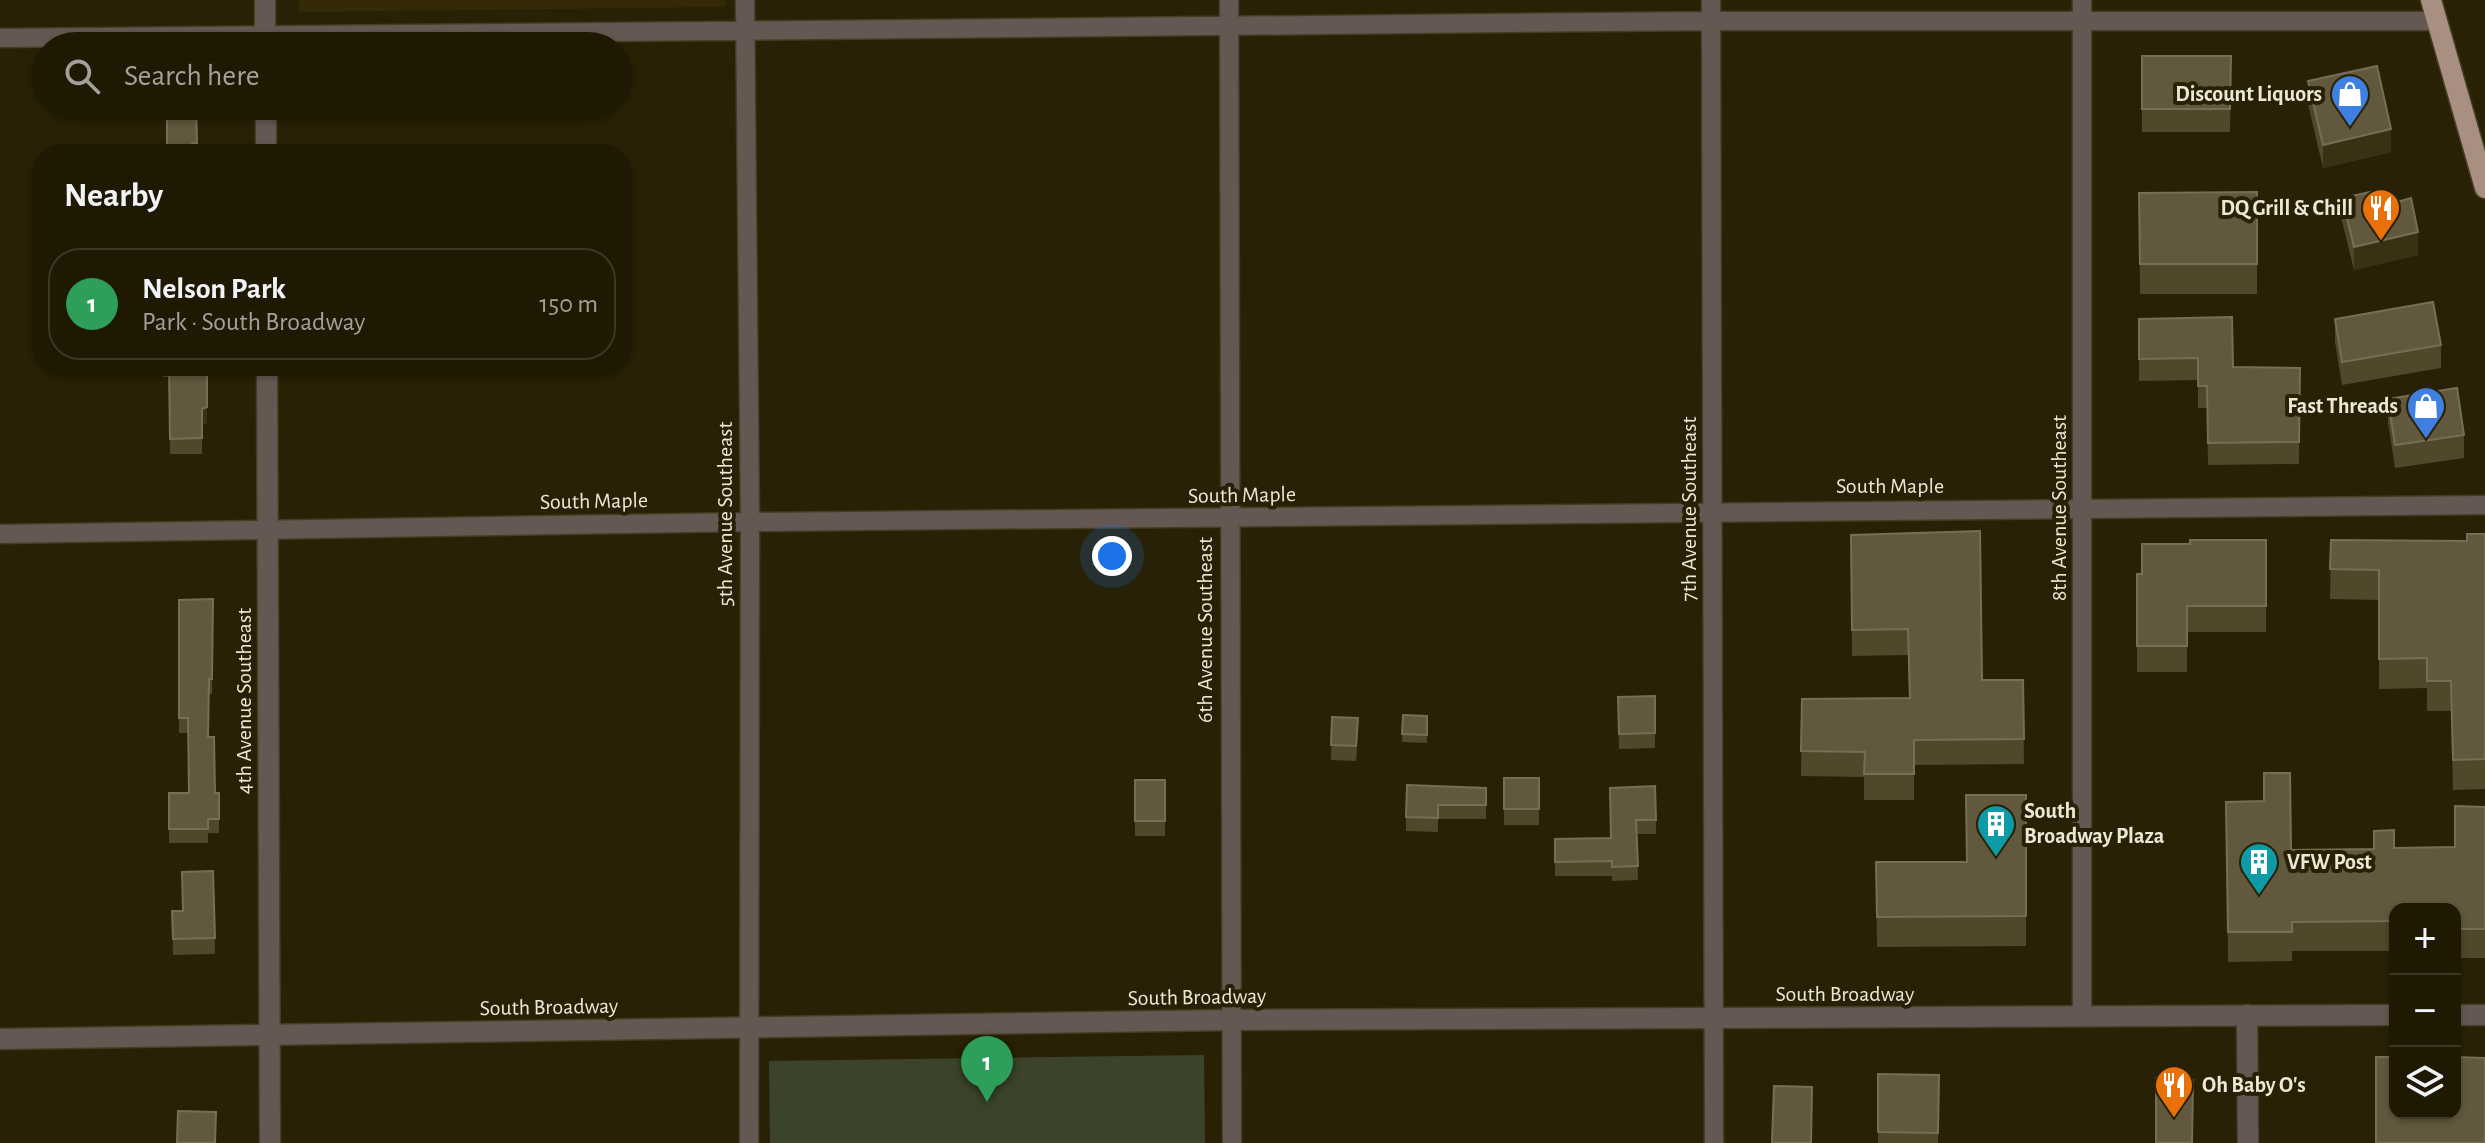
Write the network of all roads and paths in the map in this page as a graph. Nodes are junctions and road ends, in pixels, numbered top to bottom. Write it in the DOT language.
graph roads {
  1 [pos="265,0"];
  2 [pos="745,0"];
  3 [pos="1229,0"];
  4 [pos="1711,0"];
  5 [pos="2082,0"];
  6 [pos="2431,0"];
  7 [pos="2082,20"];
  8 [pos="1711,21"];
  9 [pos="2437,21"];
  10 [pos="1229,26"];
  11 [pos="745,29"];
  12 [pos="265,32"];
  13 [pos="625,32"];
  14 [pos="0,38"];
  15 [pos="32,38"];
  16 [pos="266,120"];
  17 [pos="266,144"];
  18 [pos="2485,188"];
  19 [pos="267,376"];
  20 [pos="2485,505"];
  21 [pos="2084,509"];
  22 [pos="1713,512"];
  23 [pos="1228,519"];
  24 [pos="750,522"];
  25 [pos="268,530"];
  26 [pos="0,534"];
  27 [pos="2247,1015"];
  28 [pos="2389,1015"];
  29 [pos="2461,1015"];
  30 [pos="2485,1015"];
  31 [pos="2082,1016"];
  32 [pos="1713,1019"];
  33 [pos="1231,1020"];
  34 [pos="749,1028"];
  35 [pos="269,1035"];
  36 [pos="0,1039"];
  37 [pos="270,1143"];
  38 [pos="749,1143"];
  39 [pos="1232,1143"];
  40 [pos="1714,1143"];
  41 [pos="2248,1143"];
  1 -- 12 [label="street"];
  2 -- 11 [label="street, 5th Avenue Southeast"];
  3 -- 10 [label="street, 6th Avenue Southeast"];
  4 -- 8 [label="street, 7th Avenue Southeast"];
  5 -- 7 [label="street, 8th Avenue Southeast"];
  6 -- 9 [label="main road"];
  7 -- 8 [label="street"];
  7 -- 9 [label="street"];
  7 -- 21 [label="street, 8th Avenue Southeast"];
  8 -- 10 [label="street"];
  8 -- 22 [label="street, 7th Avenue Southeast"];
  9 -- 18 [label="main road"];
  10 -- 11 [label="street"];
  10 -- 23 [label="street, 6th Avenue Southeast"];
  11 -- 13 [label="street"];
  11 -- 24 [label="street, 5th Avenue Southeast"];
  14 -- 15 [label="street"];
  16 -- 17 [label="street"];
  19 -- 25 [label="street, 4th Avenue Southeast"];
  20 -- 21 [label="street, South Maple"];
  21 -- 22 [label="street, South Maple"];
  21 -- 31 [label="street, 8th Avenue Southeast"];
  22 -- 23 [label="street, South Maple"];
  22 -- 32 [label="street, 7th Avenue Southeast"];
  23 -- 24 [label="street, South Maple"];
  23 -- 33 [label="street, 6th Avenue Southeast"];
  24 -- 25 [label="street, South Maple"];
  24 -- 34 [label="street, 5th Avenue Southeast"];
  25 -- 26 [label="street, South Maple"];
  25 -- 35 [label="street, 4th Avenue Southeast"];
  27 -- 28 [label="street, South Broadway"];
  27 -- 31 [label="street, South Broadway"];
  27 -- 41 [label="street"];
  29 -- 30 [label="street"];
  31 -- 32 [label="street, South Broadway"];
  32 -- 33 [label="street, South Broadway"];
  32 -- 40 [label="street, 7th Avenue Southeast"];
  33 -- 34 [label="street, South Broadway"];
  33 -- 39 [label="street, 6th Avenue Southeast"];
  34 -- 35 [label="street, South Broadway"];
  34 -- 38 [label="street, 5th Avenue Southeast"];
  35 -- 36 [label="street, South Broadway"];
  35 -- 37 [label="street, 4th Avenue Southeast"];
}
